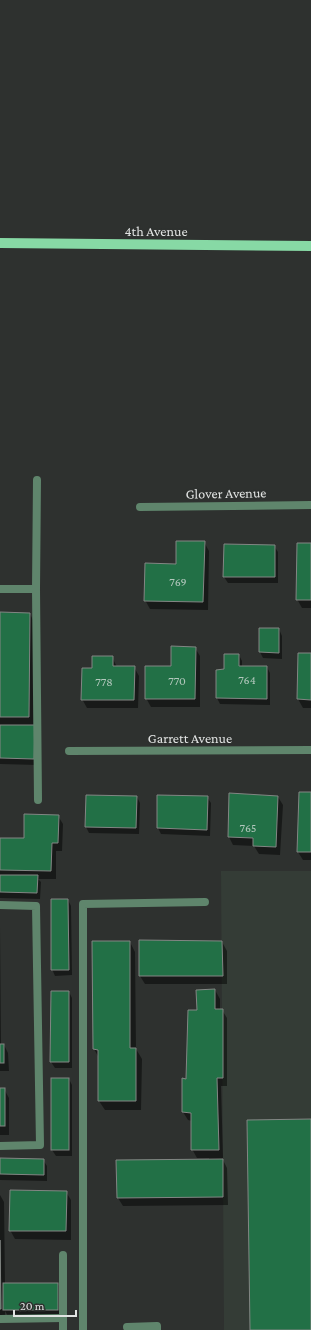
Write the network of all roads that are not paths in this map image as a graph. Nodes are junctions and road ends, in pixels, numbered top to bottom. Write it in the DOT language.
graph roads {
  1 [pos="0,243"];
  2 [pos="311,246"];
  3 [pos="37,480"];
  4 [pos="311,505"];
  5 [pos="140,507"];
  6 [pos="0,589"];
  7 [pos="36,589"];
  8 [pos="311,750"];
  9 [pos="69,751"];
  10 [pos="38,800"];
  11 [pos="205,902"];
  12 [pos="0,905"];
  13 [pos="0,1146"];
  14 [pos="63,1255"];
  15 [pos="63,1318"];
  16 [pos="0,1319"];
  17 [pos="127,1327"];
  18 [pos="62,1330"];
  19 [pos="83,1330"];
  20 [pos="157,1330"];
  1 -- 2 [label="main road, 4th Avenue"];
  3 -- 7 [label="street"];
  4 -- 5 [label="street, Glover Avenue"];
  6 -- 7 [label="street"];
  7 -- 10 [label="street"];
  8 -- 9 [label="street, Garrett Avenue"];
  11 -- 19 [label="street"];
  12 -- 13 [label="street"];
  14 -- 15 [label="street"];
  15 -- 16 [label="street"];
  15 -- 18 [label="street"];
  17 -- 20 [label="street"];
}
